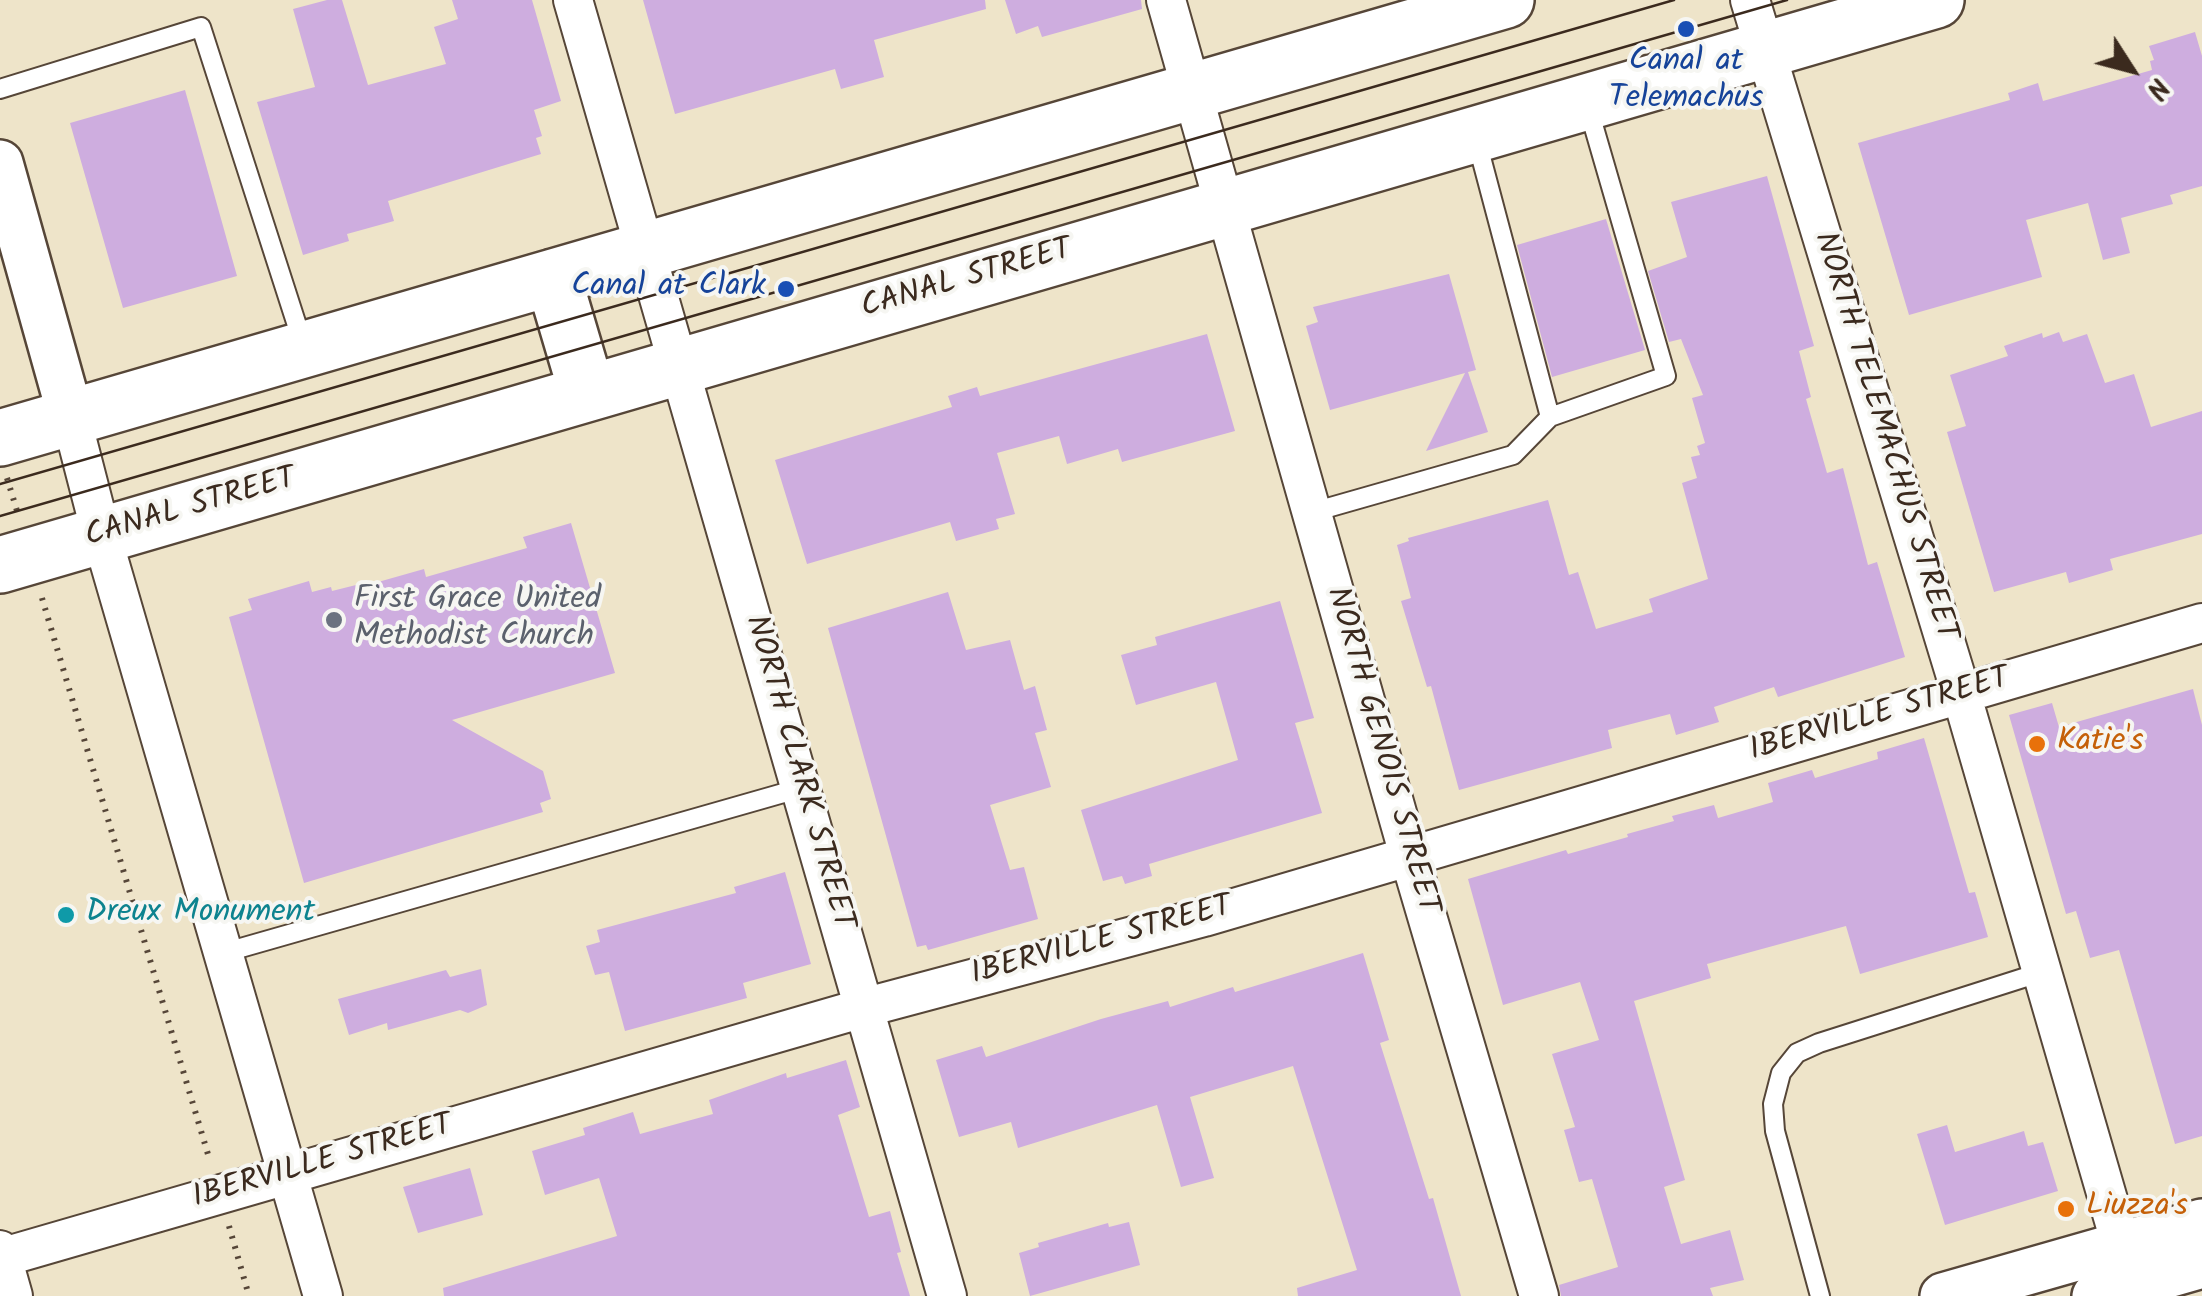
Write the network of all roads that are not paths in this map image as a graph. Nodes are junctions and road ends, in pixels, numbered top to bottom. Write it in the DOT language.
graph roads {
  1 [pos="573,0"];
  2 [pos="1166,0"];
  3 [pos="1506,0"];
  4 [pos="1936,0"];
  5 [pos="1758,25"];
  6 [pos="0,88"];
  7 [pos="1192,90"];
  8 [pos="1587,101"];
  9 [pos="1475,134"];
  10 [pos="0,162"];
  11 [pos="1226,206"];
  12 [pos="647,250"];
  13 [pos="554,277"];
  14 [pos="304,349"];
  15 [pos="681,364"];
  16 [pos="587,392"];
  17 [pos="71,417"];
  18 [pos="1550,417"];
  19 [pos="0,438"];
  20 [pos="1312,512"];
  21 [pos="102,537"];
  22 [pos="0,565"];
  23 [pos="2202,623"];
  24 [pos="1961,693"];
  25 [pos="801,788"];
  26 [pos="1409,855"];
  27 [pos="223,953"];
  28 [pos="2042,972"];
  29 [pos="863,1008"];
  30 [pos="287,1175"];
  31 [pos="2202,1222"];
  32 [pos="1,1255"];
  33 [pos="2202,1265"];
  34 [pos="2121,1281"];
  35 [pos="13,1296"];
  36 [pos="324,1296"];
  37 [pos="947,1296"];
  38 [pos="1539,1296"];
  39 [pos="1820,1296"];
  40 [pos="1943,1296"];
  1 -- 12 [label="street, NORTH CLARK STREET"];
  2 -- 7 [label="street, NORTH GENOIS STREET"];
  3 -- 7 [label="main road"];
  4 -- 5 [label="main road, CANAL STREET"];
  5 -- 8 [label="main road, CANAL STREET"];
  5 -- 24 [label="street, NORTH TELEMACHUS STREET"];
  6 -- 14 [label="lane"];
  7 -- 11 [label="street, NORTH GENOIS STREET"];
  7 -- 12 [label="main road"];
  8 -- 9 [label="main road, CANAL STREET"];
  8 -- 18 [label="lane"];
  9 -- 11 [label="main road, CANAL STREET"];
  9 -- 18 [label="lane"];
  10 -- 17 [label="street"];
  11 -- 15 [label="main road, CANAL STREET"];
  11 -- 20 [label="street, NORTH GENOIS STREET"];
  12 -- 13 [label="main road"];
  12 -- 15 [label="street, NORTH CLARK STREET"];
  13 -- 14 [label="main road"];
  13 -- 16 [label="main road"];
  14 -- 17 [label="main road"];
  15 -- 16 [label="main road, CANAL STREET"];
  15 -- 25 [label="street, NORTH CLARK STREET"];
  16 -- 21 [label="main road, CANAL STREET"];
  17 -- 19 [label="main road"];
  17 -- 21 [label="street"];
  18 -- 20 [label="lane"];
  20 -- 26 [label="street, NORTH GENOIS STREET"];
  21 -- 22 [label="main road, CANAL STREET"];
  21 -- 27 [label="street"];
  23 -- 24 [label="street, IBERVILLE STREET"];
  24 -- 26 [label="street, IBERVILLE STREET"];
  24 -- 28 [label="street, NORTH TELEMACHUS STREET"];
  25 -- 27 [label="lane"];
  25 -- 29 [label="street, NORTH CLARK STREET"];
  26 -- 29 [label="street, IBERVILLE STREET"];
  26 -- 38 [label="street, NORTH GENOIS STREET"];
  27 -- 30 [label="street"];
  28 -- 34 [label="street, NORTH TELEMACHUS STREET"];
  28 -- 39 [label="lane"];
  29 -- 30 [label="street, IBERVILLE STREET"];
  29 -- 37 [label="street, NORTH CLARK STREET"];
  30 -- 32 [label="street, IBERVILLE STREET"];
  30 -- 36 [label="street"];
  31 -- 34 [label="street"];
  32 -- 35 [label="street"];
  33 -- 34 [label="street"];
  34 -- 40 [label="street"];
}
